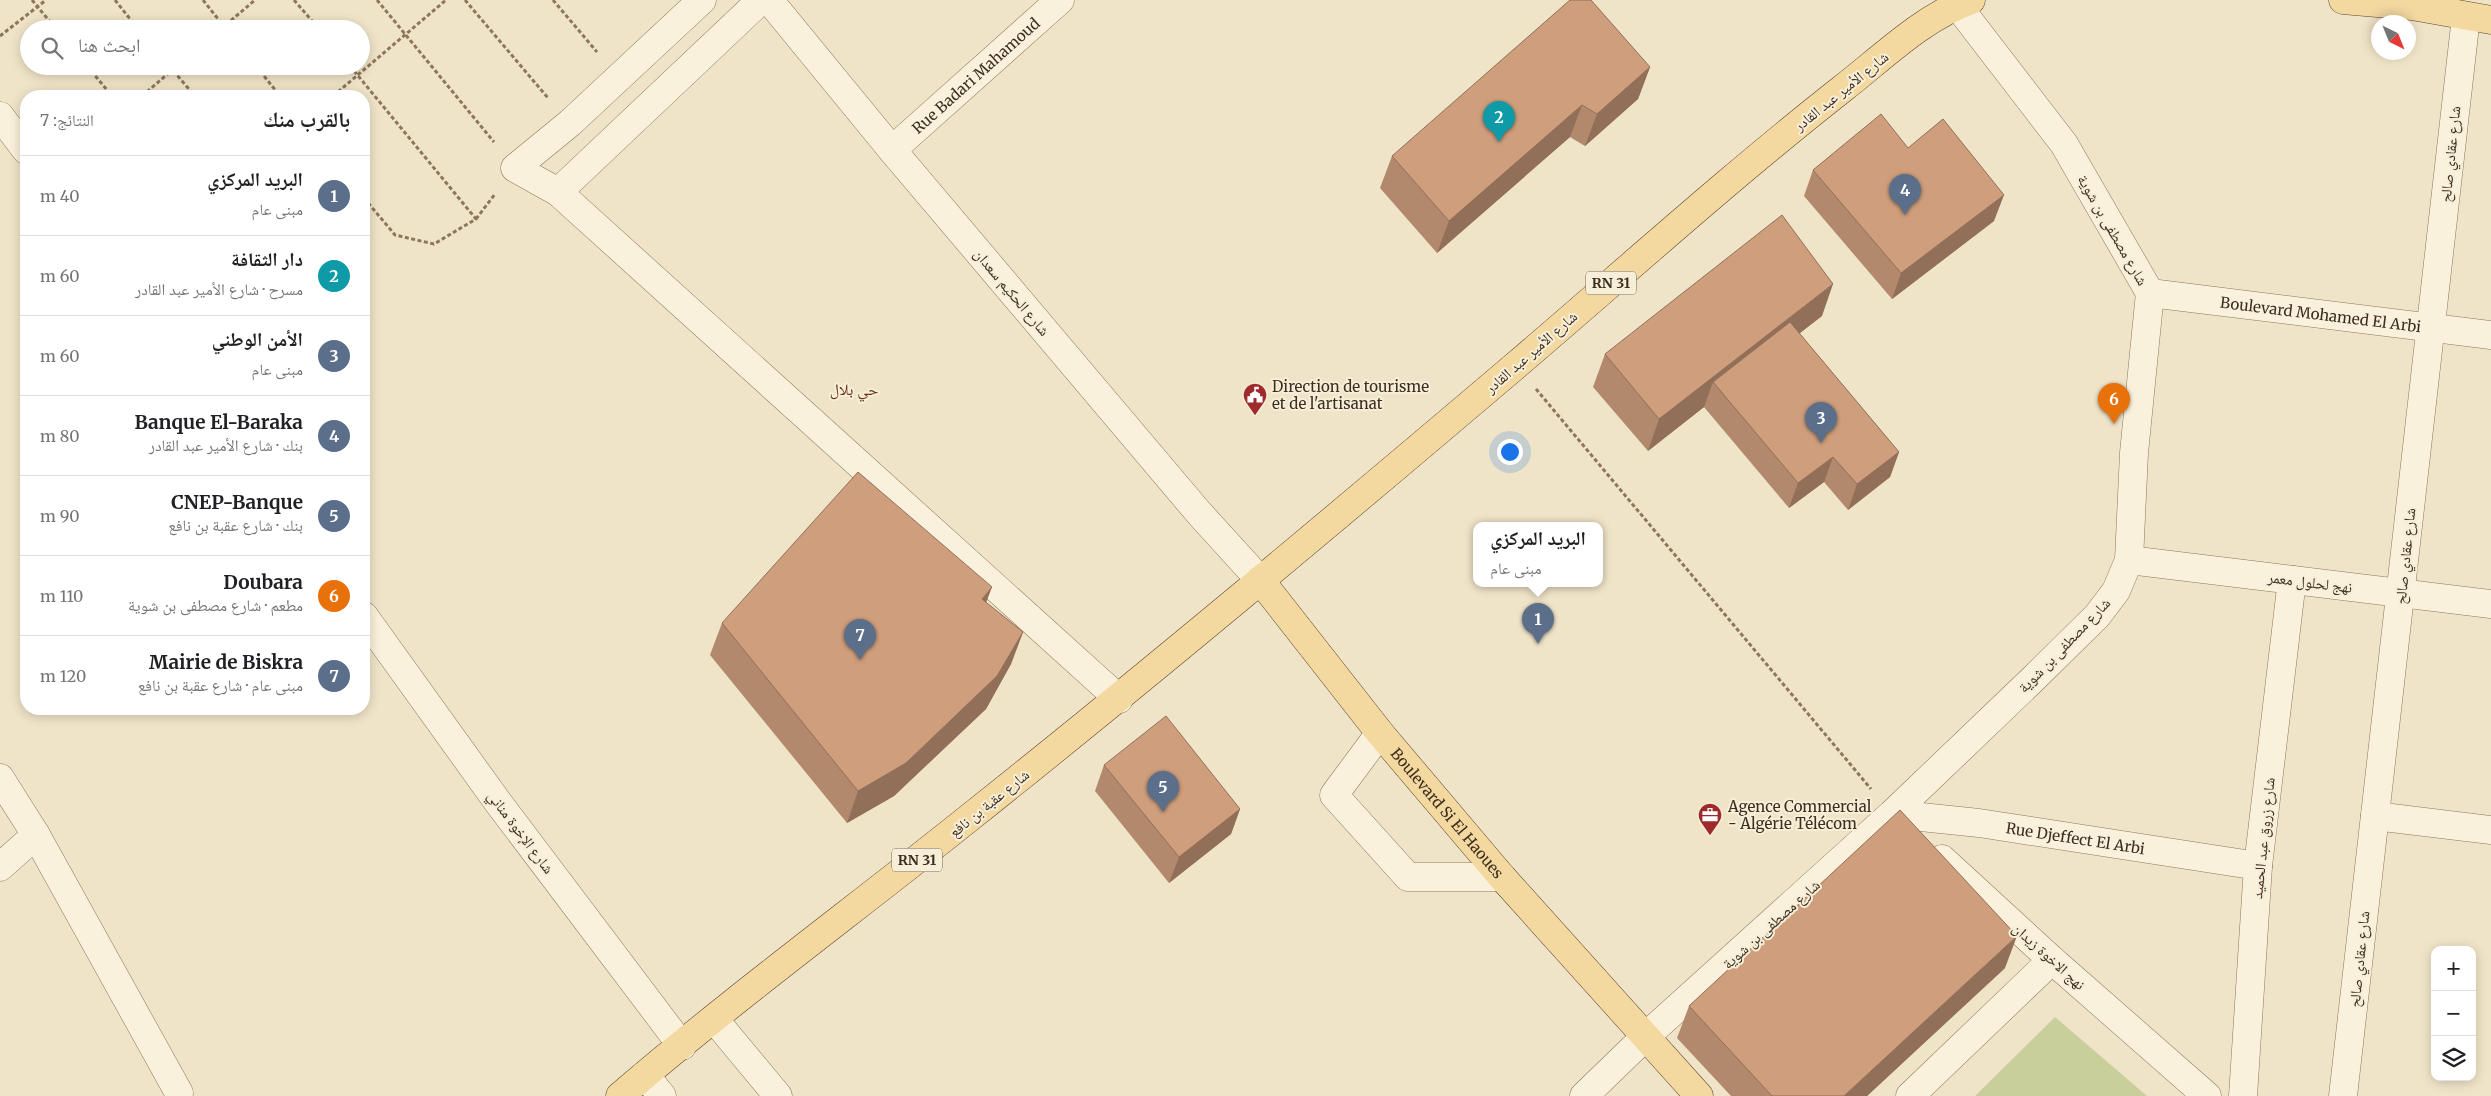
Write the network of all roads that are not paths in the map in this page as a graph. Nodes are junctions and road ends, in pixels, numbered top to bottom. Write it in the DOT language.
graph roads {
  1 [pos="702,0"];
  2 [pos="761,0"];
  3 [pos="769,0"];
  4 [pos="1060,0"];
  5 [pos="2343,0"];
  6 [pos="1964,2"];
  7 [pos="2409,3"];
  8 [pos="2478,19"];
  9 [pos="0,116"];
  10 [pos="20,142"];
  11 [pos="892,150"];
  12 [pos="558,192"];
  13 [pos="2150,293"];
  14 [pos="2430,328"];
  15 [pos="2491,335"];
  16 [pos="2129,560"];
  17 [pos="1260,580"];
  18 [pos="2292,580"];
  19 [pos="2400,593"];
  20 [pos="2491,604"];
  21 [pos="370,624"];
  22 [pos="1119,699"];
  23 [pos="1380,733"];
  24 [pos="0,778"];
  25 [pos="1892,814"];
  26 [pos="2375,816"];
  27 [pos="2491,830"];
  28 [pos="36,835"];
  29 [pos="2258,866"];
  30 [pos="0,867"];
  31 [pos="1502,877"];
  32 [pos="2052,960"];
  33 [pos="714,1019"];
  34 [pos="1645,1037"];
  35 [pos="682,1046"];
  36 [pos="645,1075"];
  37 [pos="179,1093"];
  38 [pos="620,1096"];
  39 [pos="662,1096"];
  40 [pos="778,1096"];
  41 [pos="1584,1096"];
  42 [pos="1699,1096"];
  43 [pos="1910,1096"];
  44 [pos="2207,1096"];
  45 [pos="2243,1096"];
  46 [pos="2343,1096"];
  1 -- 12 [label="street"];
  2 -- 12 [label="street"];
  3 -- 11 [label="street, شارع الحكيم سعدان"];
  4 -- 11 [label="street, Rue Badari Mahamoud"];
  5 -- 7 [label="main road"];
  6 -- 13 [label="street, شارع مصطفى بن شوية"];
  6 -- 17 [label="main road, شارع الأمير عبد القادر / RN 31"];
  7 -- 8 [label="main road"];
  8 -- 14 [label="street, شارع عقادي صالح"];
  9 -- 10 [label="street"];
  11 -- 17 [label="street, شارع الحكيم سعدان"];
  12 -- 22 [label="street"];
  13 -- 14 [label="street, Boulevard Mohamed El Arbi"];
  13 -- 16 [label="street, شارع مصطفى بن شوية"];
  14 -- 15 [label="street, Boulevard Mohamed El Arbi"];
  14 -- 19 [label="street, شارع عقادي صالح"];
  16 -- 18 [label="street, نهج لحلول معمر"];
  16 -- 25 [label="street, شارع مصطفى بن شوية"];
  17 -- 22 [label="main road, شارع عقبة بن نافع / RN 31"];
  17 -- 23 [label="main road, Boulevard Si El Haoues"];
  18 -- 19 [label="street, نهج لحلول معمر"];
  18 -- 29 [label="street, شارع زروق عبد الحميد"];
  19 -- 20 [label="street, نهج لحلول معمر"];
  19 -- 26 [label="street, شارع عقادي صالح"];
  21 -- 35 [label="street, شارع الإخوة مناني"];
  22 -- 33 [label="main road, شارع عقبة بن نافع / RN 31"];
  23 -- 31 [label="main road, Boulevard Si El Haoues"];
  23 -- 31 [label="street"];
  24 -- 28 [label="street"];
  25 -- 29 [label="street, Rue Djeffect El Arbi"];
  25 -- 32 [label="street, نهج الاخوة زيدان"];
  25 -- 34 [label="street, شارع مصطفى بن شوية"];
  26 -- 27 [label="street"];
  26 -- 46 [label="street, شارع عقادي صالح"];
  28 -- 30 [label="street"];
  28 -- 37 [label="street"];
  29 -- 45 [label="street, شارع زروق عبد الحميد"];
  31 -- 34 [label="main road, Boulevard Si El Haoues"];
  32 -- 43 [label="street"];
  32 -- 44 [label="street, نهج الاخوة زيدان"];
  33 -- 35 [label="main road, شارع عقبة بن نافع / RN 31"];
  33 -- 40 [label="street"];
  34 -- 41 [label="street, شارع مصطفى بن شوية"];
  34 -- 42 [label="main road, Boulevard Si El Haoues"];
  35 -- 36 [label="main road, شارع عقبة بن نافع / RN 31"];
  36 -- 38 [label="main road, شارع عقبة بن نافع / RN 31"];
  36 -- 39 [label="street"];
}
